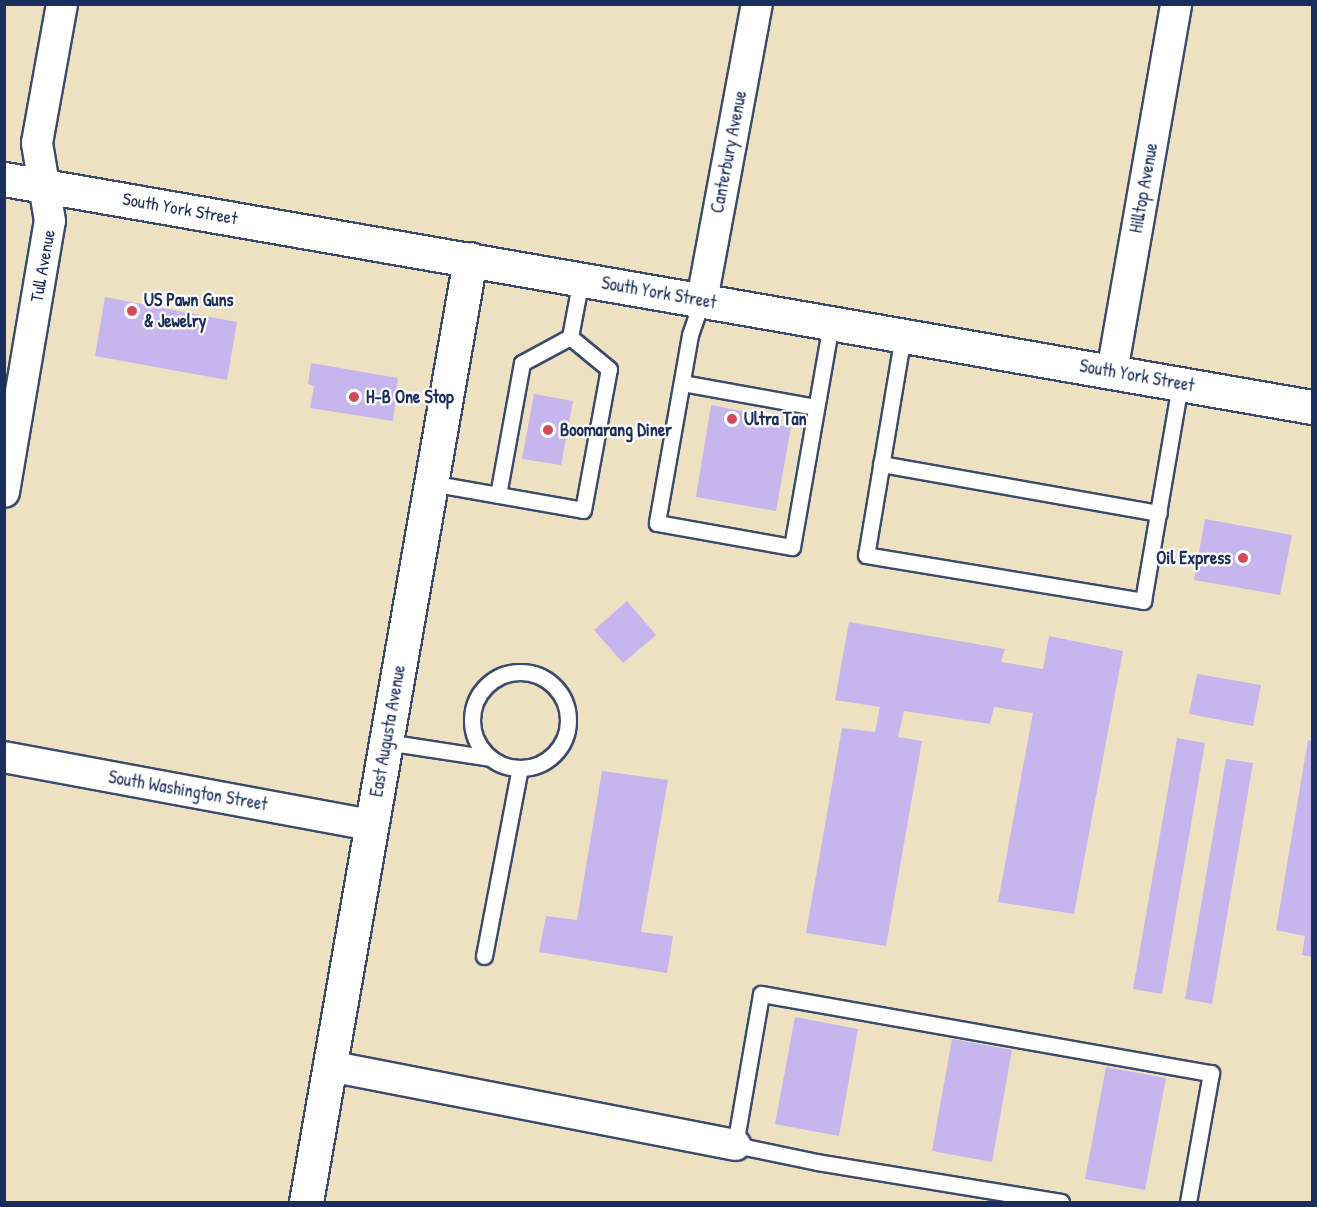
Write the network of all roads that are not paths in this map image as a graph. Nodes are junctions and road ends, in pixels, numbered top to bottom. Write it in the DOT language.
graph roads {
  1 [pos="62,4"];
  2 [pos="757,4"];
  3 [pos="1176,4"];
  4 [pos="4,179"];
  5 [pos="45,186"];
  6 [pos="470,259"];
  7 [pos="581,279"];
  8 [pos="702,300"];
  9 [pos="831,323"];
  10 [pos="903,335"];
  11 [pos="570,337"];
  12 [pos="1112,372"];
  13 [pos="682,383"];
  14 [pos="1180,384"];
  15 [pos="816,407"];
  16 [pos="1312,407"];
  17 [pos="881,464"];
  18 [pos="430,483"];
  19 [pos="4,492"];
  20 [pos="498,495"];
  21 [pos="1159,513"];
  22 [pos="386,742"];
  23 [pos="4,758"];
  24 [pos="490,758"];
  25 [pos="520,768"];
  26 [pos="372,825"];
  27 [pos="484,956"];
  28 [pos="329,1066"];
  29 [pos="735,1145"];
  30 [pos="306,1203"];
  31 [pos="1061,1203"];
  32 [pos="1188,1203"];
  1 -- 5 [label="street, Tull Avenue"];
  2 -- 8 [label="street, Canterbury Avenue"];
  3 -- 12 [label="street, Hilltop Avenue"];
  4 -- 5 [label="main road, South York Street"];
  5 -- 6 [label="main road, South York Street"];
  5 -- 19 [label="street, Tull Avenue"];
  6 -- 7 [label="main road, South York Street"];
  6 -- 18 [label="main road, East Augusta Avenue"];
  7 -- 8 [label="main road, South York Street"];
  7 -- 11 [label="lane"];
  8 -- 9 [label="main road, South York Street"];
  8 -- 13 [label="lane"];
  9 -- 10 [label="main road, South York Street"];
  9 -- 15 [label="lane"];
  10 -- 12 [label="main road, South York Street"];
  10 -- 17 [label="lane"];
  11 -- 20 [label="lane"];
  11 -- 20 [label="lane"];
  12 -- 14 [label="main road, South York Street"];
  13 -- 15 [label="lane"];
  13 -- 15 [label="lane"];
  14 -- 16 [label="main road, South York Street"];
  14 -- 21 [label="lane"];
  17 -- 21 [label="lane"];
  17 -- 21 [label="lane"];
  18 -- 20 [label="lane"];
  18 -- 22 [label="main road, East Augusta Avenue"];
  22 -- 24 [label="lane"];
  22 -- 26 [label="main road, East Augusta Avenue"];
  23 -- 26 [label="street, South Washington Street"];
  24 -- 25 [label="lane"];
  24 -- 25 [label="lane"];
  25 -- 27 [label="lane"];
  26 -- 28 [label="main road, East Augusta Avenue"];
  28 -- 29 [label="street"];
  28 -- 30 [label="main road, East Augusta Avenue"];
  29 -- 31 [label="lane"];
  29 -- 32 [label="lane"];
}
